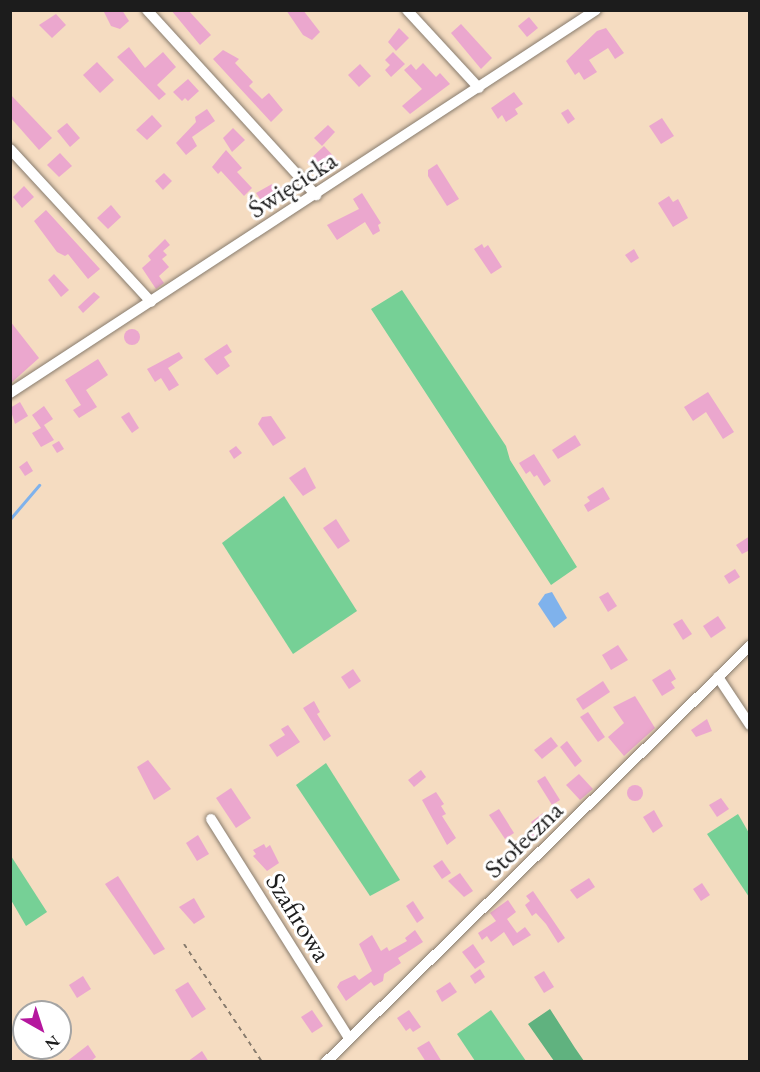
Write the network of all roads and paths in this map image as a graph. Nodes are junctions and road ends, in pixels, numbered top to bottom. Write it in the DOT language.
graph roads {
  1 [pos="147,10"];
  2 [pos="407,10"];
  3 [pos="596,10"];
  4 [pos="478,88"];
  5 [pos="10,149"];
  6 [pos="316,195"];
  7 [pos="151,302"];
  8 [pos="10,393"];
  9 [pos="750,646"];
  10 [pos="718,677"];
  11 [pos="750,725"];
  12 [pos="211,819"];
  13 [pos="184,944"];
  14 [pos="350,1038"];
  15 [pos="262,1062"];
  16 [pos="326,1062"];
  1 -- 6 [label="street"];
  2 -- 4 [label="street"];
  3 -- 4 [label="street, Święcicka"];
  4 -- 6 [label="street, Święcicka"];
  5 -- 7 [label="street"];
  6 -- 7 [label="street, Święcicka"];
  7 -- 8 [label="street, Święcicka"];
  9 -- 10 [label="street, Stołeczna"];
  10 -- 11 [label="street"];
  10 -- 14 [label="street, Stołeczna"];
  12 -- 14 [label="street, Szafirowa"];
  13 -- 15 [label="path"];
  14 -- 16 [label="street, Stołeczna"];
}
